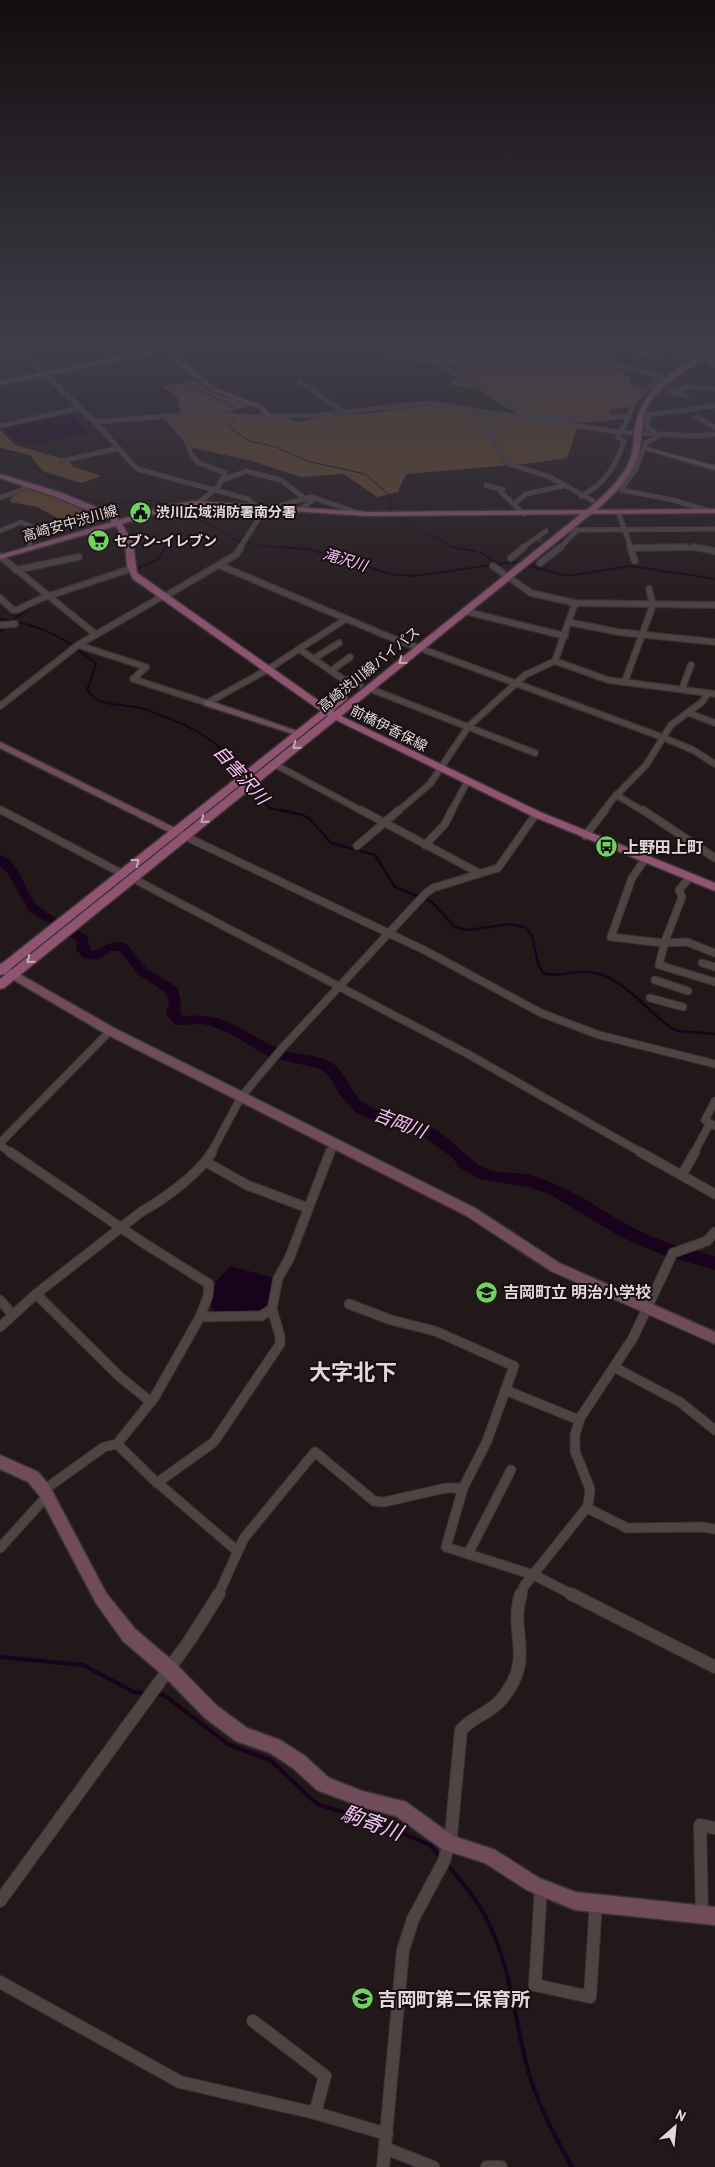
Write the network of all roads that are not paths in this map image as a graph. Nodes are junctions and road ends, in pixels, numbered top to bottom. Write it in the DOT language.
graph roads {
  1 [pos="189,446"];
  2 [pos="498,446"];
  3 [pos="622,446"];
  4 [pos="631,446"];
  5 [pos="635,446"];
  6 [pos="119,448"];
  7 [pos="646,448"];
  8 [pos="62,461"];
  9 [pos="715,468"];
  10 [pos="0,476"];
  11 [pos="223,480"];
  12 [pos="486,485"];
  13 [pos="31,486"];
  14 [pos="563,486"];
  15 [pos="217,490"];
  16 [pos="0,492"];
  17 [pos="7,494"];
  18 [pos="581,496"];
  19 [pos="0,498"];
  20 [pos="304,498"];
  21 [pos="315,498"];
  22 [pos="593,501"];
  23 [pos="198,503"];
  24 [pos="515,503"];
  25 [pos="257,507"];
  26 [pos="269,508"];
  27 [pos="300,510"];
  28 [pos="712,511"];
  29 [pos="618,512"];
  30 [pos="584,513"];
  31 [pos="362,514"];
  32 [pos="524,514"];
  33 [pos="118,522"];
  34 [pos="715,529"];
  35 [pos="567,530"];
  36 [pos="577,530"];
  37 [pos="624,530"];
  38 [pos="0,531"];
  39 [pos="546,531"];
  40 [pos="559,546"];
  41 [pos="30,548"];
  42 [pos="630,548"];
  43 [pos="570,550"];
  44 [pos="715,551"];
  45 [pos="0,556"];
  46 [pos="79,557"];
  47 [pos="520,561"];
  48 [pos="635,561"];
  49 [pos="540,564"];
  50 [pos="219,565"];
  51 [pos="493,566"];
  52 [pos="130,569"];
  53 [pos="16,570"];
  54 [pos="505,575"];
  55 [pos="649,589"];
  56 [pos="49,596"];
  57 [pos="164,596"];
  58 [pos="0,598"];
  59 [pos="575,603"];
  60 [pos="654,605"];
  61 [pos="715,605"];
  62 [pos="464,611"];
  63 [pos="346,619"];
  64 [pos="568,622"];
  65 [pos="15,624"];
  66 [pos="0,625"];
  67 [pos="95,634"];
  68 [pos="642,634"];
  69 [pos="565,636"];
  70 [pos="715,642"];
  71 [pos="339,643"];
  72 [pos="409,644"];
  73 [pos="78,645"];
  74 [pos="419,648"];
  75 [pos="299,649"];
  76 [pos="350,657"];
  77 [pos="313,659"];
  78 [pos="555,661"];
  79 [pos="691,665"];
  80 [pos="267,670"];
  81 [pos="331,671"];
  82 [pos="625,681"];
  83 [pos="515,683"];
  84 [pos="364,687"];
  85 [pos="682,689"];
  86 [pos="708,693"];
  87 [pos="715,694"];
  88 [pos="207,703"];
  89 [pos="0,706"];
  90 [pos="330,713"];
  91 [pos="689,713"];
  92 [pos="715,723"];
  93 [pos="468,727"];
  94 [pos="299,733"];
  95 [pos="662,737"];
  96 [pos="0,745"];
  97 [pos="535,753"];
  98 [pos="274,764"];
  99 [pos="715,764"];
  100 [pos="440,769"];
  101 [pos="250,778"];
  102 [pos="467,782"];
  103 [pos="616,796"];
  104 [pos="0,810"];
  105 [pos="536,814"];
  106 [pos="381,823"];
  107 [pos="180,833"];
  108 [pos="585,836"];
  109 [pos="425,845"];
  110 [pos="357,846"];
  111 [pos="715,858"];
  112 [pos="645,859"];
  113 [pos="122,873"];
  114 [pos="479,873"];
  115 [pos="690,877"];
  116 [pos="132,878"];
  117 [pos="715,887"];
  118 [pos="55,932"];
  119 [pos="389,933"];
  120 [pos="665,941"];
  121 [pos="715,953"];
  122 [pos="702,963"];
  123 [pos="715,967"];
  124 [pos="4,970"];
  125 [pos="655,980"];
  126 [pos="715,982"];
  127 [pos="0,985"];
  128 [pos="340,986"];
  129 [pos="688,991"];
  130 [pos="650,998"];
  131 [pos="682,1007"];
  132 [pos="110,1031"];
  133 [pos="715,1064"];
  134 [pos="241,1097"];
  135 [pos="715,1101"];
  136 [pos="713,1124"];
  137 [pos="334,1142"];
  138 [pos="0,1144"];
  139 [pos="206,1162"];
  140 [pos="682,1175"];
  141 [pos="715,1194"];
  142 [pos="308,1208"];
  143 [pos="122,1228"];
  144 [pos="715,1232"];
  145 [pos="36,1294"];
  146 [pos="0,1300"];
  147 [pos="350,1304"];
  148 [pos="646,1308"];
  149 [pos="272,1309"];
  150 [pos="12,1314"];
  151 [pos="200,1317"];
  152 [pos="0,1326"];
  153 [pos="715,1338"];
  154 [pos="614,1367"];
  155 [pos="505,1390"];
  156 [pos="151,1402"];
  157 [pos="580,1418"];
  158 [pos="715,1430"];
  159 [pos="117,1444"];
  160 [pos="0,1462"];
  161 [pos="511,1470"];
  162 [pos="157,1482"];
  163 [pos="463,1488"];
  164 [pos="46,1493"];
  165 [pos="587,1508"];
  166 [pos="715,1529"];
  167 [pos="0,1548"];
  168 [pos="236,1550"];
  169 [pos="468,1554"];
  170 [pos="534,1575"];
  171 [pos="715,1667"];
  172 [pos="169,1669"];
  173 [pos="715,1828"];
  174 [pos="448,1843"];
  175 [pos="541,1887"];
  176 [pos="2,1894"];
  177 [pos="596,1903"];
  178 [pos="709,1916"];
  179 [pos="0,1982"];
  180 [pos="253,2021"];
  181 [pos="314,2113"];
  182 [pos="386,2134"];
  183 [pos="385,2148"];
  184 [pos="383,2167"];
  185 [pos="433,2167"];
  186 [pos="487,2167"];
  187 [pos="501,2167"];
  1 -- 11 [label="street"];
  2 -- 14 [label="street"];
  3 -- 18 [label="street"];
  4 -- 22 [label="main road, 高崎渋川線バイパス"];
  5 -- 30 [label="main road, 高崎渋川線バイパス"];
  6 -- 8 [label="street"];
  6 -- 15 [label="street"];
  7 -- 9 [label="street"];
  7 -- 28 [label="street"];
  10 -- 13 [label="main road"];
  11 -- 15 [label="street"];
  11 -- 20 [label="street"];
  12 -- 24 [label="street"];
  13 -- 17 [label="street"];
  13 -- 33 [label="main road"];
  14 -- 18 [label="street"];
  14 -- 24 [label="street"];
  15 -- 23 [label="street"];
  15 -- 25 [label="street"];
  16 -- 17 [label="street"];
  17 -- 19 [label="street"];
  18 -- 22 [label="street"];
  20 -- 21 [label="street"];
  20 -- 26 [label="street"];
  21 -- 27 [label="street"];
  21 -- 31 [label="street"];
  22 -- 30 [label="main road, 高崎渋川線バイパス"];
  23 -- 25 [label="main road, 高崎安中渋川線"];
  23 -- 33 [label="main road, 高崎安中渋川線"];
  24 -- 32 [label="street"];
  25 -- 26 [label="main road, 高崎安中渋川線"];
  26 -- 27 [label="main road, 高崎安中渋川線"];
  26 -- 50 [label="street"];
  27 -- 31 [label="main road, 高崎安中渋川線"];
  28 -- 29 [label="main road, 高崎安中渋川線"];
  29 -- 30 [label="main road, 高崎安中渋川線"];
  29 -- 37 [label="street"];
  30 -- 32 [label="main road, 高崎安中渋川線"];
  30 -- 35 [label="main road, 高崎渋川線バイパス"];
  30 -- 47 [label="main road, 高崎渋川線バイパス"];
  31 -- 32 [label="main road, 高崎安中渋川線"];
  33 -- 41 [label="main road, 高崎安中渋川線"];
  33 -- 52 [label="main road"];
  34 -- 37 [label="street"];
  35 -- 36 [label="street"];
  35 -- 47 [label="main road, 高崎渋川線バイパス"];
  36 -- 37 [label="street"];
  36 -- 40 [label="street"];
  37 -- 42 [label="street"];
  38 -- 41 [label="street"];
  39 -- 47 [label="street"];
  40 -- 43 [label="street"];
  40 -- 49 [label="street"];
  41 -- 45 [label="main road, 高崎安中渋川線"];
  42 -- 44 [label="street"];
  42 -- 48 [label="street"];
  45 -- 53 [label="street"];
  46 -- 53 [label="street"];
  47 -- 54 [label="main road, 高崎渋川線バイパス"];
  50 -- 57 [label="street"];
  50 -- 63 [label="street"];
  51 -- 54 [label="street"];
  52 -- 56 [label="street"];
  52 -- 57 [label="main road, 前橋伊香保線"];
  53 -- 56 [label="street"];
  54 -- 59 [label="street"];
  54 -- 62 [label="main road, 高崎渋川線バイパス"];
  54 -- 72 [label="main road, 高崎渋川線バイパス"];
  55 -- 60 [label="street"];
  56 -- 58 [label="street"];
  56 -- 67 [label="street"];
  57 -- 67 [label="street"];
  57 -- 80 [label="main road, 前橋伊香保線"];
  59 -- 60 [label="street"];
  59 -- 64 [label="street"];
  60 -- 61 [label="street"];
  60 -- 68 [label="street"];
  62 -- 69 [label="street"];
  62 -- 74 [label="main road, 高崎渋川線バイパス"];
  63 -- 72 [label="street"];
  63 -- 75 [label="street"];
  64 -- 68 [label="street"];
  64 -- 69 [label="street"];
  65 -- 66 [label="street"];
  67 -- 73 [label="street"];
  68 -- 70 [label="street"];
  68 -- 82 [label="street"];
  69 -- 78 [label="street"];
  71 -- 77 [label="street"];
  72 -- 74 [label="street"];
  72 -- 84 [label="main road, 高崎渋川線バイパス"];
  73 -- 88 [label="street"];
  73 -- 89 [label="street"];
  74 -- 83 [label="street"];
  74 -- 84 [label="main road, 高崎渋川線バイパス, one-way"];
  75 -- 77 [label="street"];
  75 -- 80 [label="street"];
  76 -- 81 [label="street"];
  77 -- 81 [label="street"];
  78 -- 82 [label="street"];
  78 -- 83 [label="street"];
  79 -- 85 [label="street"];
  80 -- 88 [label="street"];
  80 -- 90 [label="main road, 前橋伊香保線"];
  81 -- 84 [label="street"];
  82 -- 85 [label="street"];
  83 -- 93 [label="street"];
  83 -- 95 [label="street"];
  84 -- 90 [label="main road, 高崎渋川線バイパス"];
  84 -- 93 [label="street"];
  85 -- 86 [label="street"];
  86 -- 87 [label="street"];
  86 -- 91 [label="street"];
  88 -- 94 [label="street"];
  90 -- 94 [label="main road, 高崎渋川線バイパス"];
  90 -- 98 [label="main road, 高崎渋川線バイパス, one-way"];
  90 -- 100 [label="main road, 前橋伊香保線"];
  91 -- 92 [label="street"];
  91 -- 95 [label="street"];
  93 -- 97 [label="street"];
  93 -- 100 [label="street"];
  94 -- 101 [label="main road, 高崎渋川線バイパス"];
  95 -- 99 [label="street"];
  95 -- 103 [label="street"];
  96 -- 107 [label="street"];
  98 -- 101 [label="main road, 高崎渋川線バイパス"];
  98 -- 106 [label="street"];
  100 -- 102 [label="main road, 前橋伊香保線"];
  100 -- 106 [label="street"];
  101 -- 107 [label="main road, 高崎渋川線バイパス"];
  102 -- 105 [label="main road, 前橋伊香保線"];
  102 -- 109 [label="street"];
  103 -- 108 [label="street"];
  103 -- 111 [label="street"];
  104 -- 113 [label="street"];
  105 -- 108 [label="main road, 前橋伊香保線"];
  105 -- 114 [label="street"];
  106 -- 109 [label="street"];
  106 -- 110 [label="street"];
  113 -- 107 [label="main road, 高崎渋川線バイパス, one-way"];
  107 -- 116 [label="main road, 高崎渋川線バイパス"];
  107 -- 119 [label="street"];
  108 -- 112 [label="main road, 前橋伊香保線"];
  109 -- 114 [label="street"];
  112 -- 115 [label="main road, 前橋伊香保線"];
  112 -- 120 [label="street"];
  113 -- 118 [label="main road, 高崎渋川線バイパス"];
  114 -- 119 [label="street"];
  115 -- 117 [label="main road, 前橋伊香保線"];
  115 -- 120 [label="street"];
  116 -- 118 [label="main road, 高崎渋川線バイパス"];
  116 -- 128 [label="street"];
  118 -- 124 [label="main road, 高崎渋川線バイパス"];
  119 -- 128 [label="street"];
  119 -- 133 [label="street"];
  120 -- 121 [label="street"];
  120 -- 126 [label="street"];
  122 -- 123 [label="street"];
  124 -- 127 [label="main road, 高崎渋川線バイパス"];
  124 -- 132 [label="street"];
  125 -- 129 [label="street"];
  128 -- 134 [label="street"];
  128 -- 140 [label="street"];
  130 -- 131 [label="street"];
  132 -- 134 [label="street"];
  132 -- 138 [label="street"];
  134 -- 137 [label="street"];
  134 -- 139 [label="street"];
  135 -- 136 [label="street"];
  136 -- 140 [label="street"];
  137 -- 142 [label="street"];
  137 -- 148 [label="street"];
  138 -- 143 [label="street"];
  139 -- 142 [label="street"];
  139 -- 143 [label="street"];
  140 -- 141 [label="street"];
  142 -- 149 [label="street"];
  143 -- 145 [label="street"];
  143 -- 151 [label="street"];
  144 -- 148 [label="street"];
  145 -- 150 [label="street"];
  145 -- 156 [label="street"];
  146 -- 150 [label="street"];
  147 -- 155 [label="street"];
  148 -- 153 [label="street"];
  148 -- 154 [label="street"];
  149 -- 151 [label="street"];
  149 -- 162 [label="street"];
  150 -- 152 [label="street"];
  151 -- 156 [label="street"];
  154 -- 157 [label="street"];
  154 -- 158 [label="street"];
  155 -- 157 [label="street"];
  155 -- 163 [label="street"];
  156 -- 159 [label="street"];
  157 -- 165 [label="street"];
  159 -- 162 [label="street"];
  159 -- 164 [label="street"];
  160 -- 164 [label="street"];
  161 -- 169 [label="street"];
  162 -- 168 [label="street"];
  163 -- 168 [label="street"];
  163 -- 169 [label="street"];
  164 -- 167 [label="street"];
  164 -- 172 [label="street"];
  165 -- 166 [label="street"];
  165 -- 170 [label="street"];
  168 -- 172 [label="street"];
  169 -- 170 [label="street"];
  170 -- 171 [label="street"];
  170 -- 174 [label="street"];
  172 -- 174 [label="street"];
  172 -- 176 [label="street"];
  173 -- 178 [label="street"];
  174 -- 175 [label="street"];
  174 -- 182 [label="street"];
  175 -- 177 [label="street"];
  175 -- 177 [label="street"];
  177 -- 178 [label="street"];
  179 -- 181 [label="street"];
  180 -- 181 [label="street"];
  181 -- 182 [label="street"];
  182 -- 183 [label="street"];
  183 -- 184 [label="street"];
  183 -- 185 [label="street"];
  186 -- 187 [label="street"];
}
